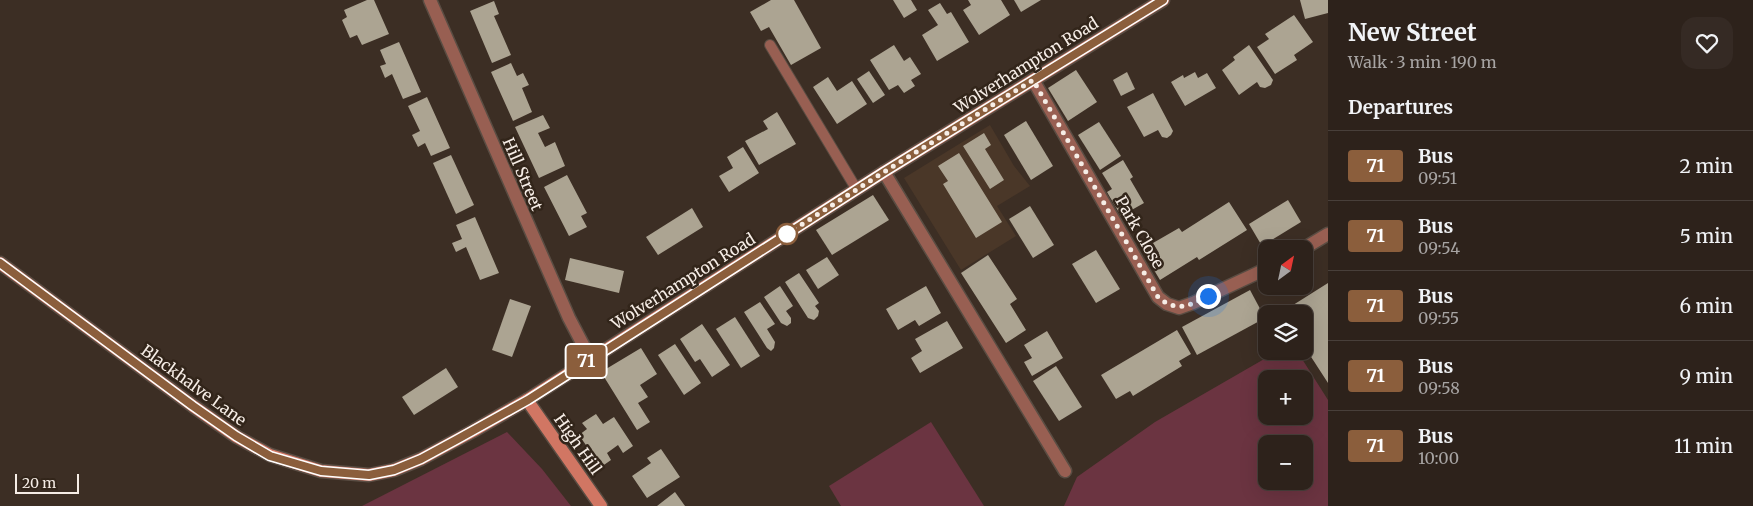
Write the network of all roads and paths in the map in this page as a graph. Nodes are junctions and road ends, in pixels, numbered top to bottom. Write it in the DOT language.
graph roads {
  1 [pos="430,0"];
  2 [pos="1163,0"];
  3 [pos="770,45"];
  4 [pos="1033,80"];
  5 [pos="884,172"];
  6 [pos="857,190"];
  7 [pos="1328,234"];
  8 [pos="1313,243"];
  9 [pos="0,263"];
  10 [pos="1258,273"];
  11 [pos="590,358"];
  12 [pos="528,400"];
  13 [pos="394,470"];
  14 [pos="1065,471"];
  15 [pos="601,506"];
  1 -- 11 [label="street, Hill Street"];
  2 -- 4 [label="main road, Wolverhampton Road"];
  3 -- 6 [label="lane"];
  4 -- 5 [label="main road, Wolverhampton Road"];
  4 -- 10 [label="street, Park Close"];
  5 -- 6 [label="main road, Wolverhampton Road"];
  5 -- 14 [label="street"];
  6 -- 11 [label="main road, Wolverhampton Road"];
  7 -- 8 [label="street"];
  9 -- 13 [label="main road, Blackhalve Lane"];
  11 -- 12 [label="main road, Wolverhampton Road"];
  12 -- 13 [label="main road, Wolverhampton Road"];
  12 -- 15 [label="main road, High Hill"];
}
